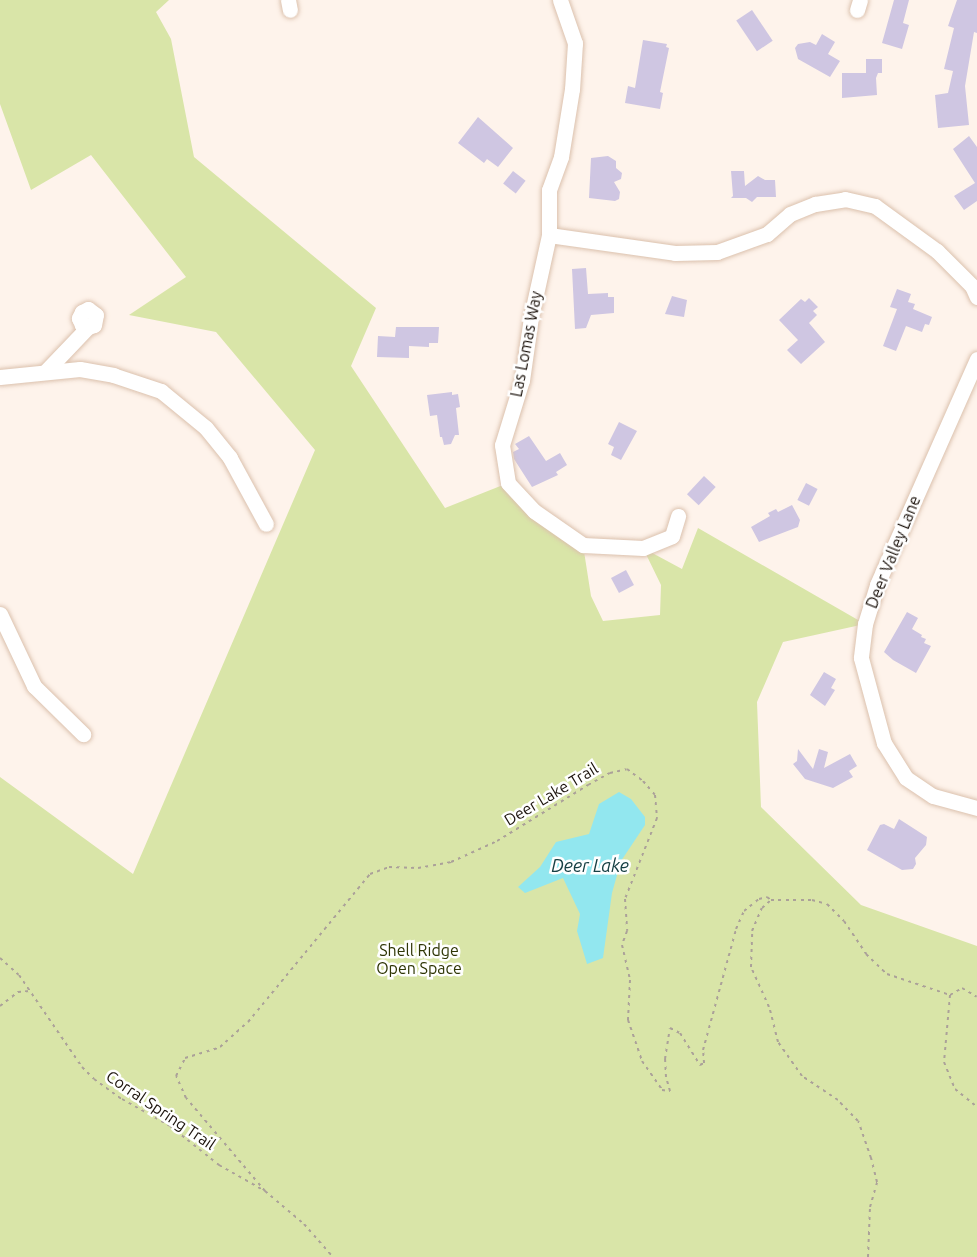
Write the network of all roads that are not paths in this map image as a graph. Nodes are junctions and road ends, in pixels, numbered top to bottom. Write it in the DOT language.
graph roads {
  1 [pos="560,0"];
  2 [pos="549,235"];
  3 [pos="977,297"];
  4 [pos="88,327"];
  5 [pos="977,359"];
  6 [pos="45,372"];
  7 [pos="0,377"];
  8 [pos="678,516"];
  9 [pos="266,524"];
  10 [pos="0,614"];
  11 [pos="83,734"];
  12 [pos="977,808"];
  1 -- 2 [label="street, Las Lomas Way"];
  2 -- 3 [label="street"];
  2 -- 8 [label="street, Las Lomas Way"];
  4 -- 6 [label="street"];
  5 -- 12 [label="street, Deer Valley Lane"];
  6 -- 7 [label="street"];
  6 -- 9 [label="street"];
  10 -- 11 [label="street"];
}
